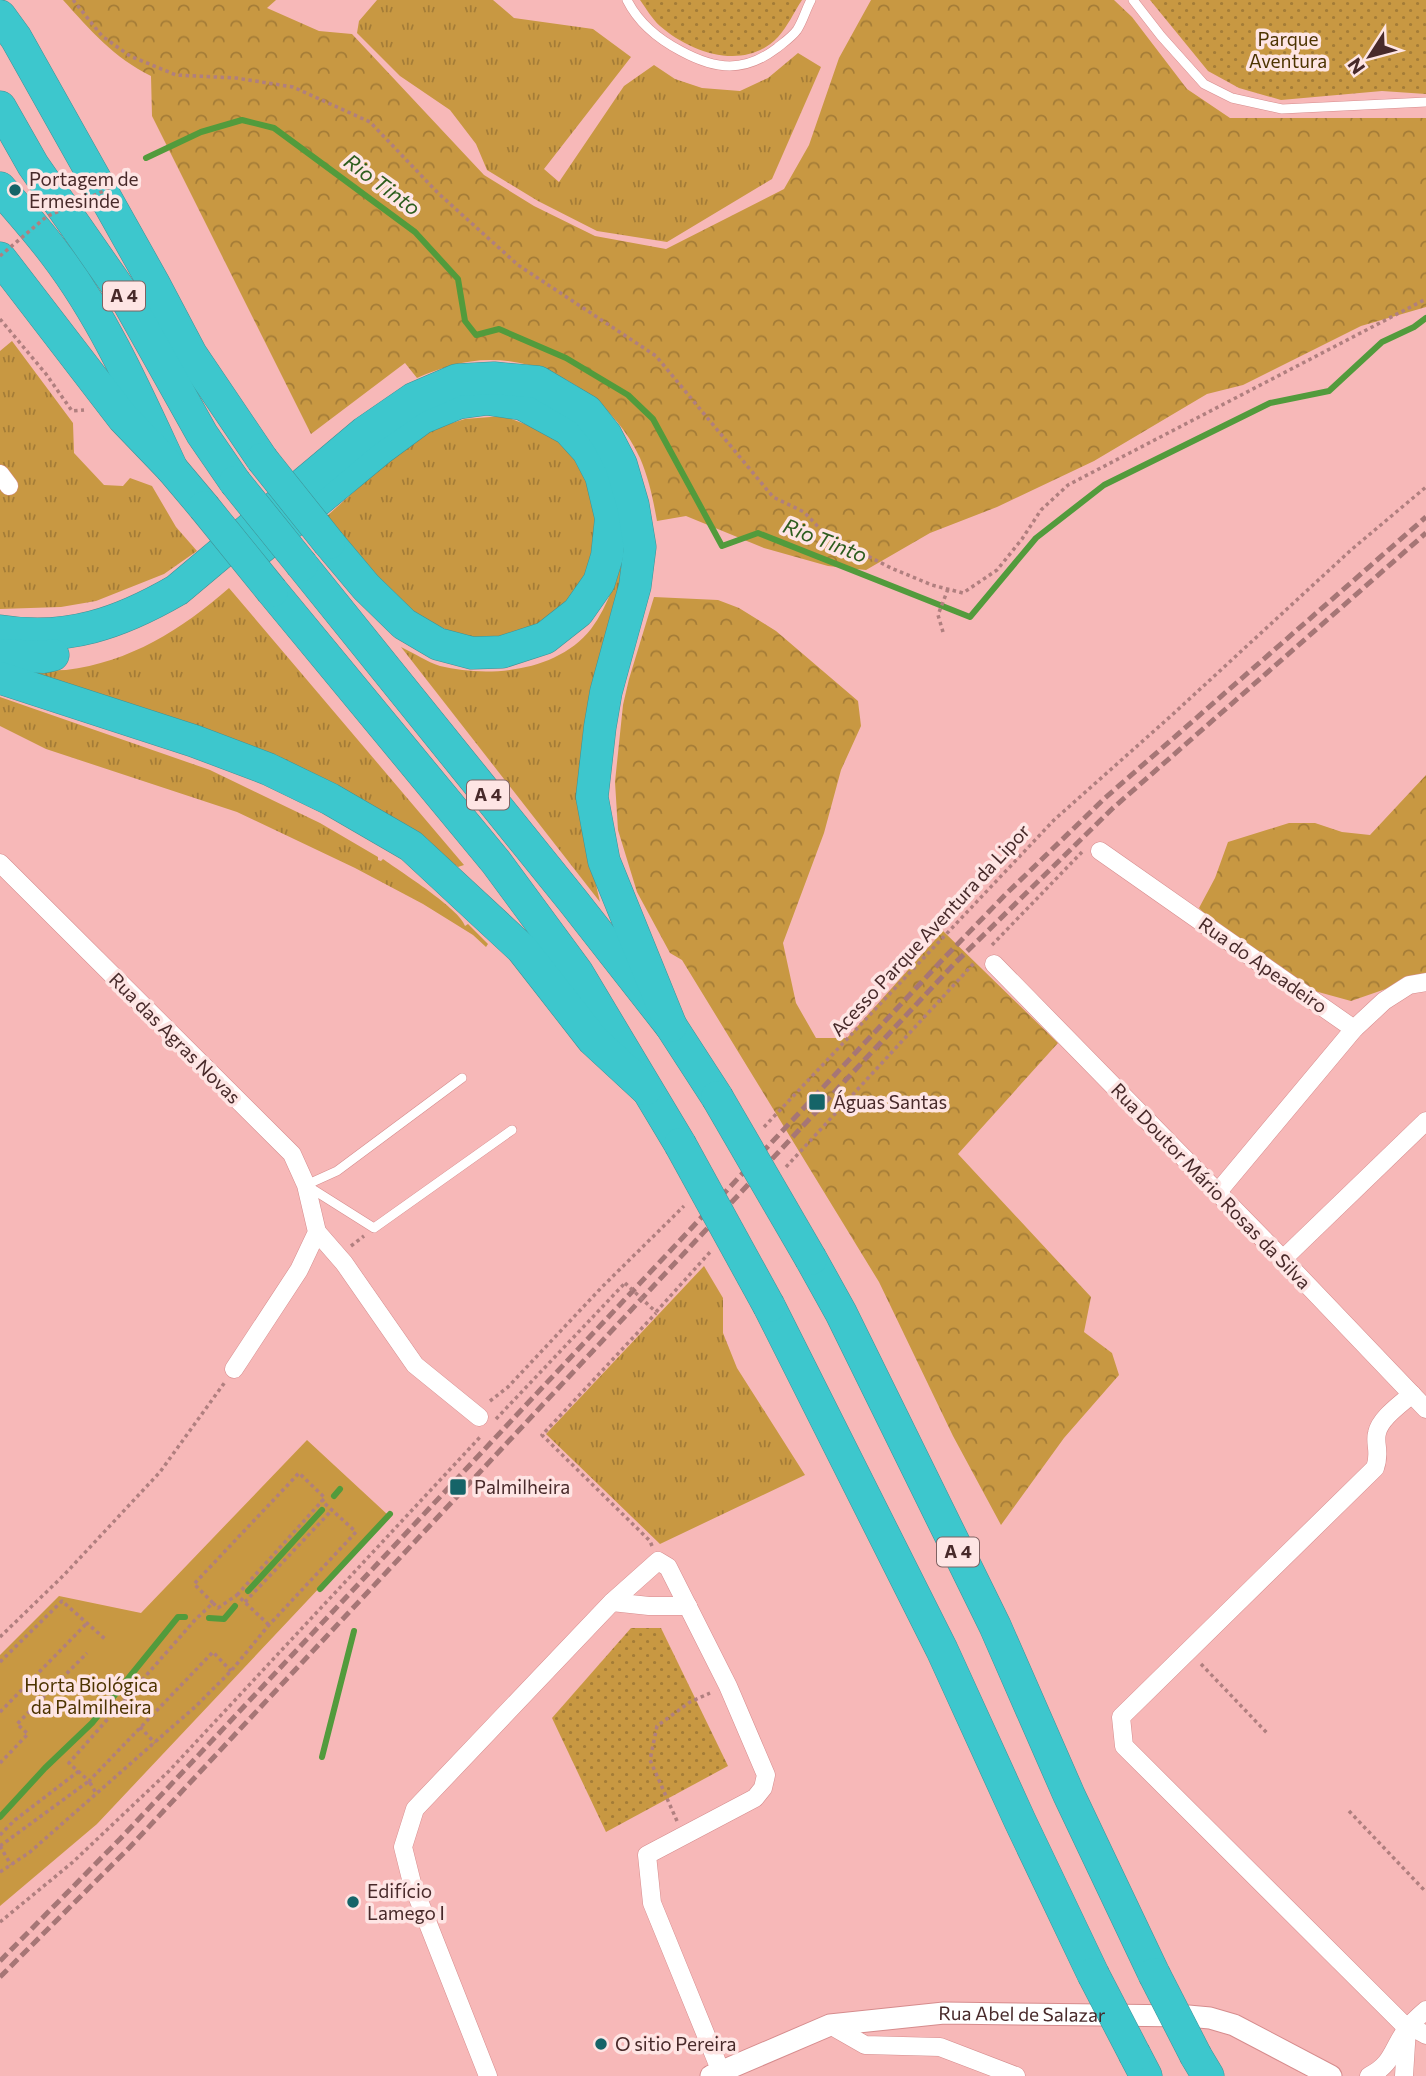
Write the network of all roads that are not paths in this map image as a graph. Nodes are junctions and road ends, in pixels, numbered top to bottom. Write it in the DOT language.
graph roads {
  1 [pos="627,0"];
  2 [pos="811,0"];
  3 [pos="1133,0"];
  4 [pos="0,16"];
  5 [pos="0,42"];
  6 [pos="1426,102"];
  7 [pos="0,107"];
  8 [pos="60,116"];
  9 [pos="0,132"];
  10 [pos="33,165"];
  11 [pos="0,188"];
  12 [pos="0,257"];
  13 [pos="172,469"];
  14 [pos="0,631"];
  15 [pos="0,655"];
  16 [pos="0,678"];
  17 [pos="1100,851"];
  18 [pos="0,863"];
  19 [pos="994,964"];
  20 [pos="1426,982"];
  21 [pos="671,1026"];
  22 [pos="1354,1029"];
  23 [pos="463,1078"];
  24 [pos="646,1089"];
  25 [pos="1426,1121"];
  26 [pos="512,1130"];
  27 [pos="306,1185"];
  28 [pos="1217,1193"];
  29 [pos="317,1232"];
  30 [pos="1283,1259"];
  31 [pos="234,1368"];
  32 [pos="1412,1394"];
  33 [pos="1426,1409"];
  34 [pos="476,1415"];
  35 [pos="612,1602"];
  36 [pos="688,1606"];
  37 [pos="1426,2010"];
  38 [pos="830,2025"];
  39 [pos="1407,2028"];
  40 [pos="1426,2035"];
  41 [pos="1141,2066"];
  42 [pos="1202,2066"];
  43 [pos="716,2074"];
  44 [pos="488,2076"];
  45 [pos="1016,2076"];
  46 [pos="1331,2076"];
  47 [pos="1369,2076"];
  48 [pos="1404,2076"];
  1 -- 2 [label="lane"];
  3 -- 6 [label="lane"];
  4 -- 8 [label="highway"];
  5 -- 8 [label="highway"];
  7 -- 10 [label="highway, A 4"];
  8 -- 15 [label="highway, bridge"];
  9 -- 10 [label="highway, A 4"];
  10 -- 21 [label="highway, A 4, bridge"];
  11 -- 13 [label="highway, A 4"];
  12 -- 13 [label="highway, A 4"];
  13 -- 24 [label="highway, A 4, bridge"];
  14 -- 21 [label="highway"];
  16 -- 24 [label="highway"];
  17 -- 22 [label="street, Rua do Apeadeiro"];
  18 -- 27 [label="street, Rua das Agras Novas"];
  19 -- 28 [label="street, Rua Doutor Mário Rosas da Silva"];
  20 -- 22 [label="street"];
  21 -- 42 [label="highway, A 4, bridge"];
  22 -- 28 [label="street"];
  23 -- 27 [label="lane"];
  24 -- 41 [label="highway, A 4, bridge"];
  25 -- 30 [label="street"];
  26 -- 27 [label="lane"];
  27 -- 29 [label="street, Rua das Agras Novas"];
  28 -- 30 [label="street, Rua Doutor Mário Rosas da Silva"];
  29 -- 31 [label="street"];
  29 -- 34 [label="street, Rua das Agras Novas"];
  30 -- 32 [label="street, Rua Doutor Mário Rosas da Silva"];
  32 -- 33 [label="street, Rua Doutor Mário Rosas da Silva"];
  32 -- 39 [label="street"];
  35 -- 36 [label="street"];
  35 -- 36 [label="street"];
  35 -- 44 [label="street"];
  36 -- 43 [label="street"];
  37 -- 39 [label="street"];
  38 -- 43 [label="street, Rua Abel de Salazar"];
  38 -- 45 [label="street"];
  38 -- 46 [label="street, Rua Abel de Salazar"];
  39 -- 40 [label="street"];
  39 -- 47 [label="street"];
  39 -- 48 [label="street"];
}
